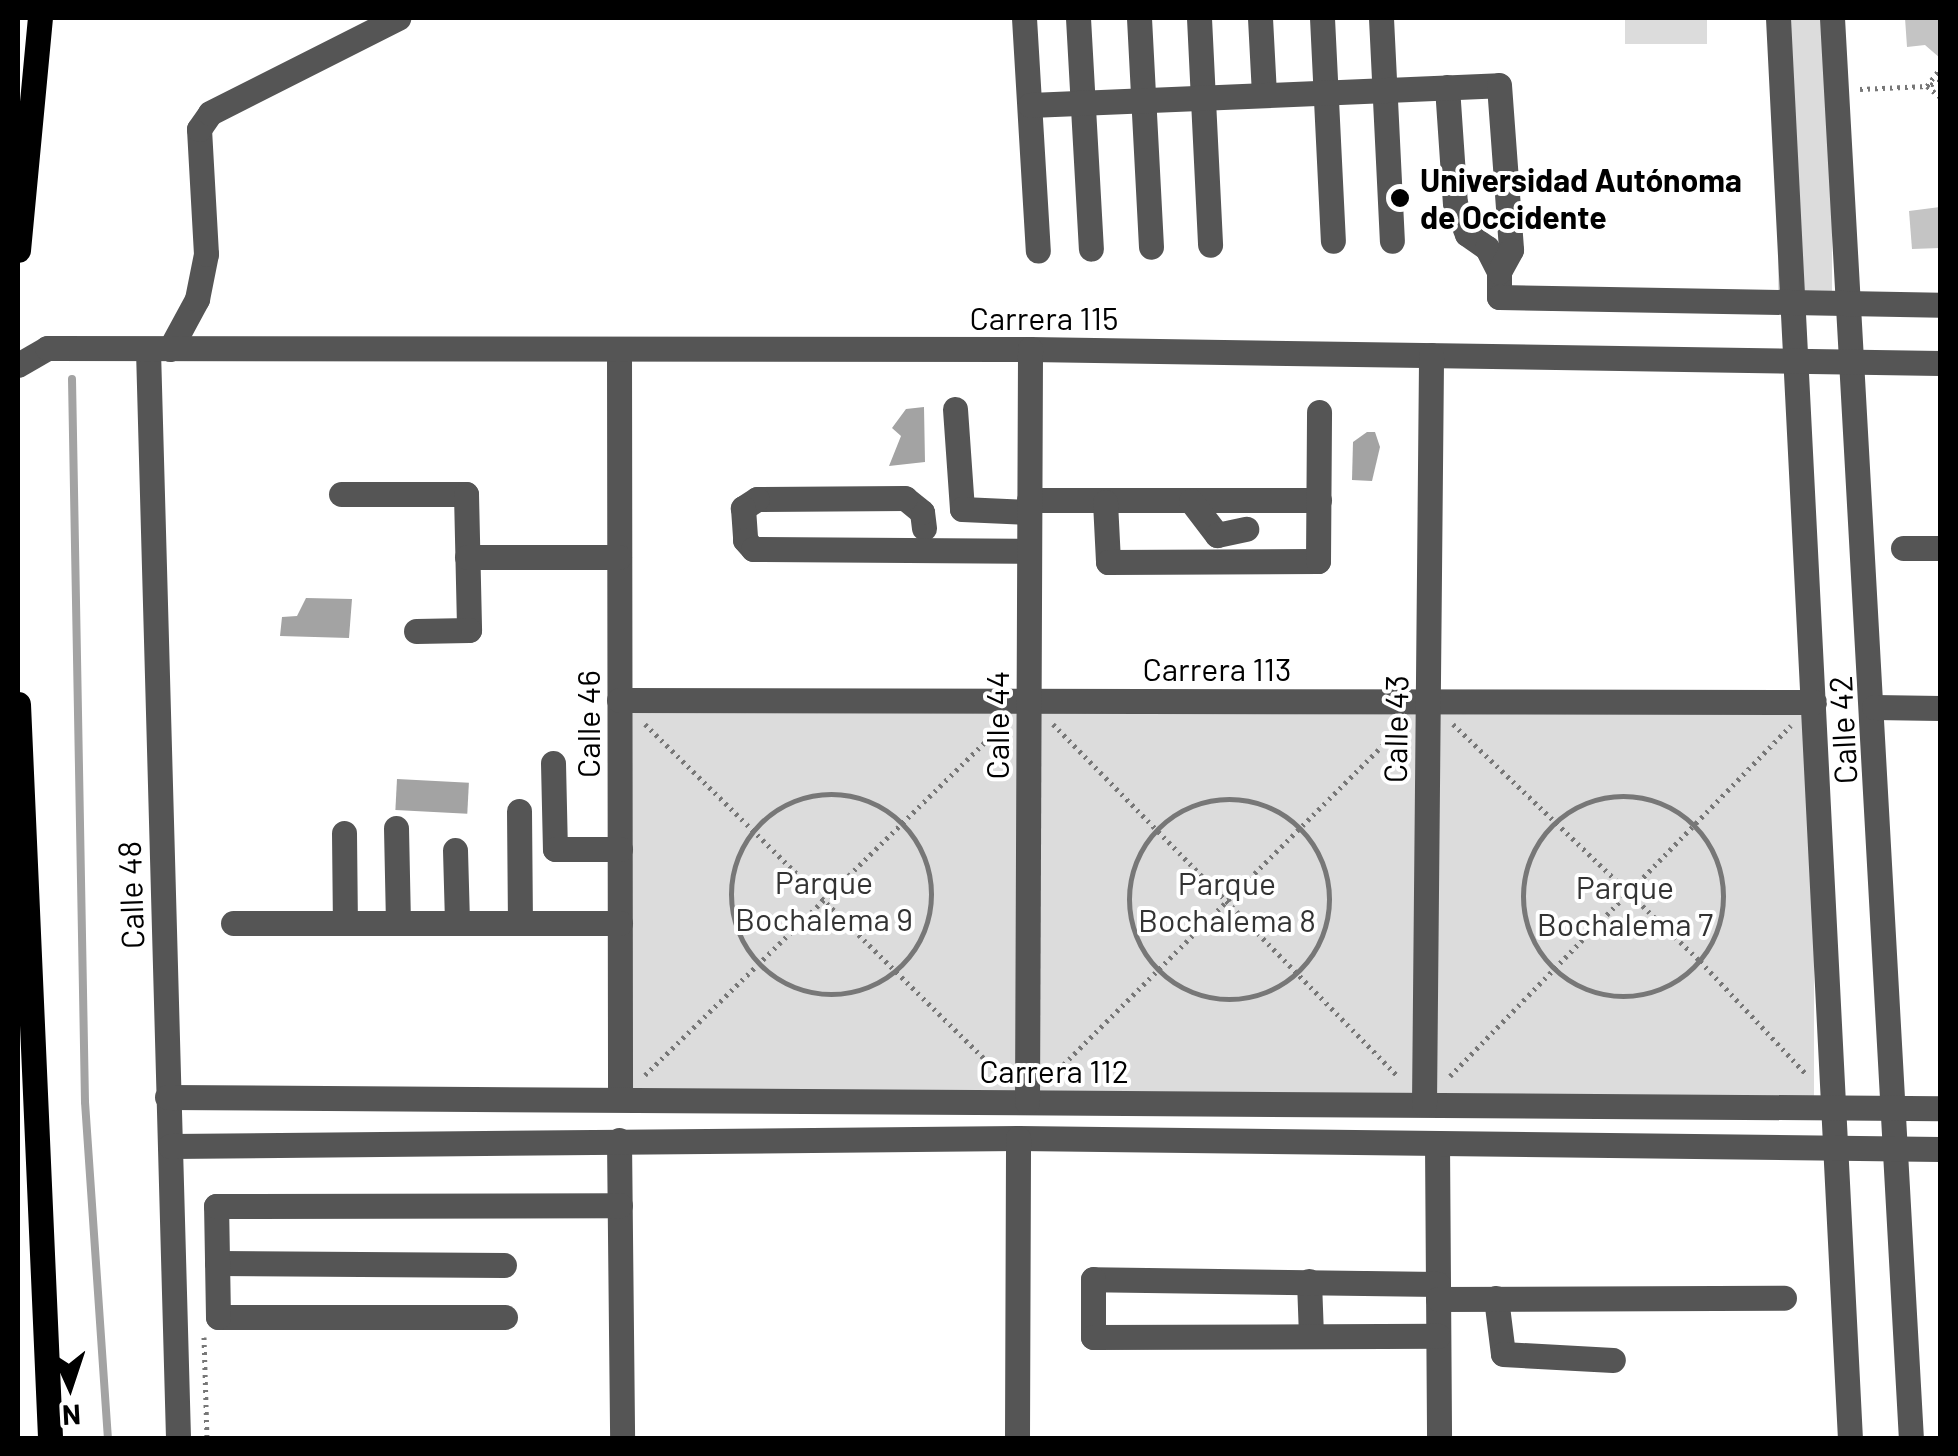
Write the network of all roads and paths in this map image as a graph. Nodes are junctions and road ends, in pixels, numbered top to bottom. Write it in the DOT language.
graph roads {
  1 [pos="40,18"];
  2 [pos="398,18"];
  3 [pos="1024,18"];
  4 [pos="1078,18"];
  5 [pos="1139,18"];
  6 [pos="1199,18"];
  7 [pos="1260,18"];
  8 [pos="1322,18"];
  9 [pos="1381,18"];
  10 [pos="1778,18"];
  11 [pos="1832,18"];
  12 [pos="1940,70"];
  13 [pos="1940,80"];
  14 [pos="1928,86"];
  15 [pos="1448,87"];
  16 [pos="1860,89"];
  17 [pos="1384,90"];
  18 [pos="1326,92"];
  19 [pos="1264,95"];
  20 [pos="1940,97"];
  21 [pos="1203,98"];
  22 [pos="1143,100"];
  23 [pos="1083,102"];
  24 [pos="1030,105"];
  25 [pos="1333,241"];
  26 [pos="1392,241"];
  27 [pos="1210,245"];
  28 [pos="1151,247"];
  29 [pos="1091,249"];
  30 [pos="18,250"];
  31 [pos="1038,250"];
  32 [pos="1499,284"];
  33 [pos="1793,304"];
  34 [pos="1848,305"];
  35 [pos="1940,305"];
  36 [pos="1030,349"];
  37 [pos="159,350"];
  38 [pos="619,350"];
  39 [pos="1431,356"];
  40 [pos="1796,362"];
  41 [pos="1852,362"];
  42 [pos="1940,363"];
  43 [pos="18,365"];
  44 [pos="955,409"];
  45 [pos="1319,412"];
  46 [pos="341,494"];
  47 [pos="1318,500"];
  48 [pos="1191,501"];
  49 [pos="1105,502"];
  50 [pos="1029,506"];
  51 [pos="924,528"];
  52 [pos="1246,528"];
  53 [pos="1903,548"];
  54 [pos="1940,548"];
  55 [pos="1029,551"];
  56 [pos="467,557"];
  57 [pos="620,557"];
  58 [pos="416,631"];
  59 [pos="620,700"];
  60 [pos="1029,700"];
  61 [pos="1428,700"];
  62 [pos="1814,702"];
  63 [pos="18,704"];
  64 [pos="1874,707"];
  65 [pos="1940,708"];
  66 [pos="553,763"];
  67 [pos="519,811"];
  68 [pos="1556,822"];
  69 [pos="901,823"];
  70 [pos="1692,824"];
  71 [pos="1299,827"];
  72 [pos="396,828"];
  73 [pos="756,828"];
  74 [pos="1158,828"];
  75 [pos="344,833"];
  76 [pos="455,850"];
  77 [pos="620,850"];
  78 [pos="1626,890"];
  79 [pos="825,896"];
  80 [pos="1228,896"];
  81 [pos="457,922"];
  82 [pos="520,922"];
  83 [pos="346,923"];
  84 [pos="398,923"];
  85 [pos="620,923"];
  86 [pos="233,924"];
  87 [pos="1700,961"];
  88 [pos="757,962"];
  89 [pos="1550,965"];
  90 [pos="1156,967"];
  91 [pos="899,968"];
  92 [pos="1300,969"];
  93 [pos="1809,1078"];
  94 [pos="167,1096"];
  95 [pos="620,1099"];
  96 [pos="1027,1102"];
  97 [pos="1424,1104"];
  98 [pos="1836,1107"];
  99 [pos="1897,1108"];
  100 [pos="1940,1108"];
  101 [pos="1018,1138"];
  102 [pos="619,1140"];
  103 [pos="1437,1143"];
  104 [pos="170,1146"];
  105 [pos="1940,1149"];
  106 [pos="1840,1150"];
  107 [pos="1900,1150"];
  108 [pos="620,1205"];
  109 [pos="217,1263"];
  110 [pos="504,1265"];
  111 [pos="1309,1281"];
  112 [pos="1438,1291"];
  113 [pos="1496,1298"];
  114 [pos="1784,1298"];
  115 [pos="506,1317"];
  116 [pos="1311,1336"];
  117 [pos="1438,1336"];
  118 [pos="1613,1360"];
  119 [pos="50,1438"];
  120 [pos="178,1438"];
  121 [pos="622,1438"];
  122 [pos="1017,1438"];
  123 [pos="1439,1438"];
  124 [pos="1850,1438"];
  125 [pos="1912,1438"];
  1 -- 30 [label="main road"];
  2 -- 37 [label="street"];
  3 -- 24 [label="street"];
  4 -- 23 [label="street"];
  5 -- 22 [label="street"];
  6 -- 21 [label="street"];
  7 -- 19 [label="street"];
  8 -- 18 [label="street"];
  9 -- 17 [label="street"];
  10 -- 33 [label="street, Calle 42"];
  11 -- 34 [label="street, Calle 42"];
  12 -- 14 [label="path"];
  13 -- 14 [label="path"];
  14 -- 16 [label="path"];
  14 -- 20 [label="path"];
  15 -- 17 [label="street"];
  15 -- 32 [label="street"];
  15 -- 32 [label="street"];
  17 -- 18 [label="street"];
  17 -- 26 [label="street"];
  18 -- 19 [label="street"];
  18 -- 25 [label="street"];
  19 -- 21 [label="street"];
  21 -- 22 [label="street"];
  21 -- 27 [label="street"];
  22 -- 23 [label="street"];
  22 -- 28 [label="street"];
  23 -- 24 [label="street"];
  23 -- 29 [label="street"];
  24 -- 31 [label="street"];
  32 -- 33 [label="street"];
  33 -- 34 [label="street"];
  33 -- 40 [label="street, Calle 42"];
  34 -- 35 [label="street"];
  34 -- 41 [label="street, Calle 42"];
  36 -- 38 [label="street, Carrera 115"];
  36 -- 39 [label="street, Carrera 115"];
  36 -- 50 [label="street, Calle 44"];
  37 -- 38 [label="street, Carrera 115"];
  37 -- 43 [label="street, Carrera 115"];
  37 -- 94 [label="street, Calle 48"];
  38 -- 57 [label="street, Calle 46"];
  39 -- 40 [label="street, Carrera 115"];
  39 -- 61 [label="street, Calle 43"];
  40 -- 41 [label="street, Carrera 115"];
  40 -- 62 [label="street, Calle 42"];
  41 -- 42 [label="street, Carrera 115"];
  41 -- 64 [label="street, Calle 42"];
  44 -- 50 [label="street"];
  45 -- 47 [label="street"];
  46 -- 56 [label="street"];
  47 -- 48 [label="street"];
  47 -- 49 [label="street"];
  48 -- 49 [label="street"];
  48 -- 52 [label="street"];
  49 -- 50 [label="street"];
  50 -- 55 [label="street, Calle 44"];
  51 -- 55 [label="street"];
  53 -- 54 [label="street"];
  55 -- 60 [label="street, Calle 44"];
  56 -- 57 [label="street"];
  56 -- 58 [label="street"];
  57 -- 59 [label="street, Calle 46"];
  59 -- 60 [label="street, Carrera 113"];
  59 -- 73 [label="path"];
  59 -- 77 [label="street, Calle 46"];
  60 -- 61 [label="street, Carrera 113"];
  60 -- 69 [label="path"];
  60 -- 74 [label="path"];
  60 -- 96 [label="street, Calle 44"];
  61 -- 62 [label="street, Carrera 113"];
  61 -- 68 [label="path"];
  61 -- 71 [label="path"];
  61 -- 97 [label="street, Calle 43"];
  62 -- 70 [label="path"];
  62 -- 98 [label="street, Calle 42"];
  63 -- 119 [label="main road"];
  64 -- 65 [label="street"];
  64 -- 99 [label="street, Calle 42"];
  66 -- 77 [label="street"];
  67 -- 82 [label="street"];
  68 -- 70 [label="path"];
  68 -- 78 [label="path"];
  68 -- 89 [label="path"];
  69 -- 73 [label="path"];
  69 -- 79 [label="path"];
  69 -- 91 [label="path"];
  70 -- 78 [label="path"];
  70 -- 87 [label="path"];
  71 -- 74 [label="path"];
  71 -- 80 [label="path"];
  71 -- 92 [label="path"];
  72 -- 84 [label="street"];
  73 -- 79 [label="path"];
  73 -- 88 [label="path"];
  74 -- 80 [label="path"];
  74 -- 90 [label="path"];
  75 -- 83 [label="street"];
  76 -- 81 [label="street"];
  77 -- 85 [label="street, Calle 46"];
  78 -- 87 [label="path"];
  78 -- 89 [label="path"];
  79 -- 88 [label="path"];
  79 -- 91 [label="path"];
  80 -- 90 [label="path"];
  80 -- 92 [label="path"];
  81 -- 82 [label="street"];
  81 -- 84 [label="street"];
  82 -- 85 [label="street"];
  83 -- 84 [label="street"];
  83 -- 86 [label="street"];
  85 -- 95 [label="street, Calle 46"];
  87 -- 89 [label="path"];
  87 -- 93 [label="path"];
  88 -- 91 [label="path"];
  88 -- 95 [label="path"];
  89 -- 97 [label="path"];
  90 -- 92 [label="path"];
  90 -- 96 [label="path"];
  91 -- 96 [label="path"];
  92 -- 97 [label="path"];
  94 -- 95 [label="street, Carrera 112"];
  94 -- 104 [label="street, Calle 48"];
  95 -- 96 [label="street, Carrera 112"];
  96 -- 97 [label="street, Carrera 112"];
  97 -- 98 [label="street, Carrera 112"];
  98 -- 99 [label="street, Carrera 112"];
  98 -- 106 [label="street, Calle 42"];
  99 -- 100 [label="street, Carrera 112"];
  99 -- 107 [label="street, Calle 42"];
  101 -- 102 [label="street, Carrera 112"];
  101 -- 103 [label="street, Carrera 112"];
  101 -- 122 [label="street"];
  102 -- 104 [label="street, Carrera 112"];
  102 -- 108 [label="street"];
  103 -- 106 [label="street, Carrera 112"];
  103 -- 112 [label="street"];
  104 -- 120 [label="street, Calle 48"];
  105 -- 107 [label="street, Carrera 112"];
  106 -- 107 [label="street, Carrera 112"];
  106 -- 124 [label="street, Calle 42"];
  107 -- 125 [label="street, Calle 42"];
  108 -- 109 [label="street"];
  108 -- 121 [label="street"];
  109 -- 110 [label="street"];
  109 -- 115 [label="street"];
  111 -- 112 [label="street"];
  111 -- 116 [label="street"];
  111 -- 116 [label="street"];
  112 -- 113 [label="street"];
  112 -- 117 [label="street"];
  113 -- 114 [label="street"];
  113 -- 118 [label="street"];
  116 -- 117 [label="street"];
  117 -- 123 [label="street"];
}
